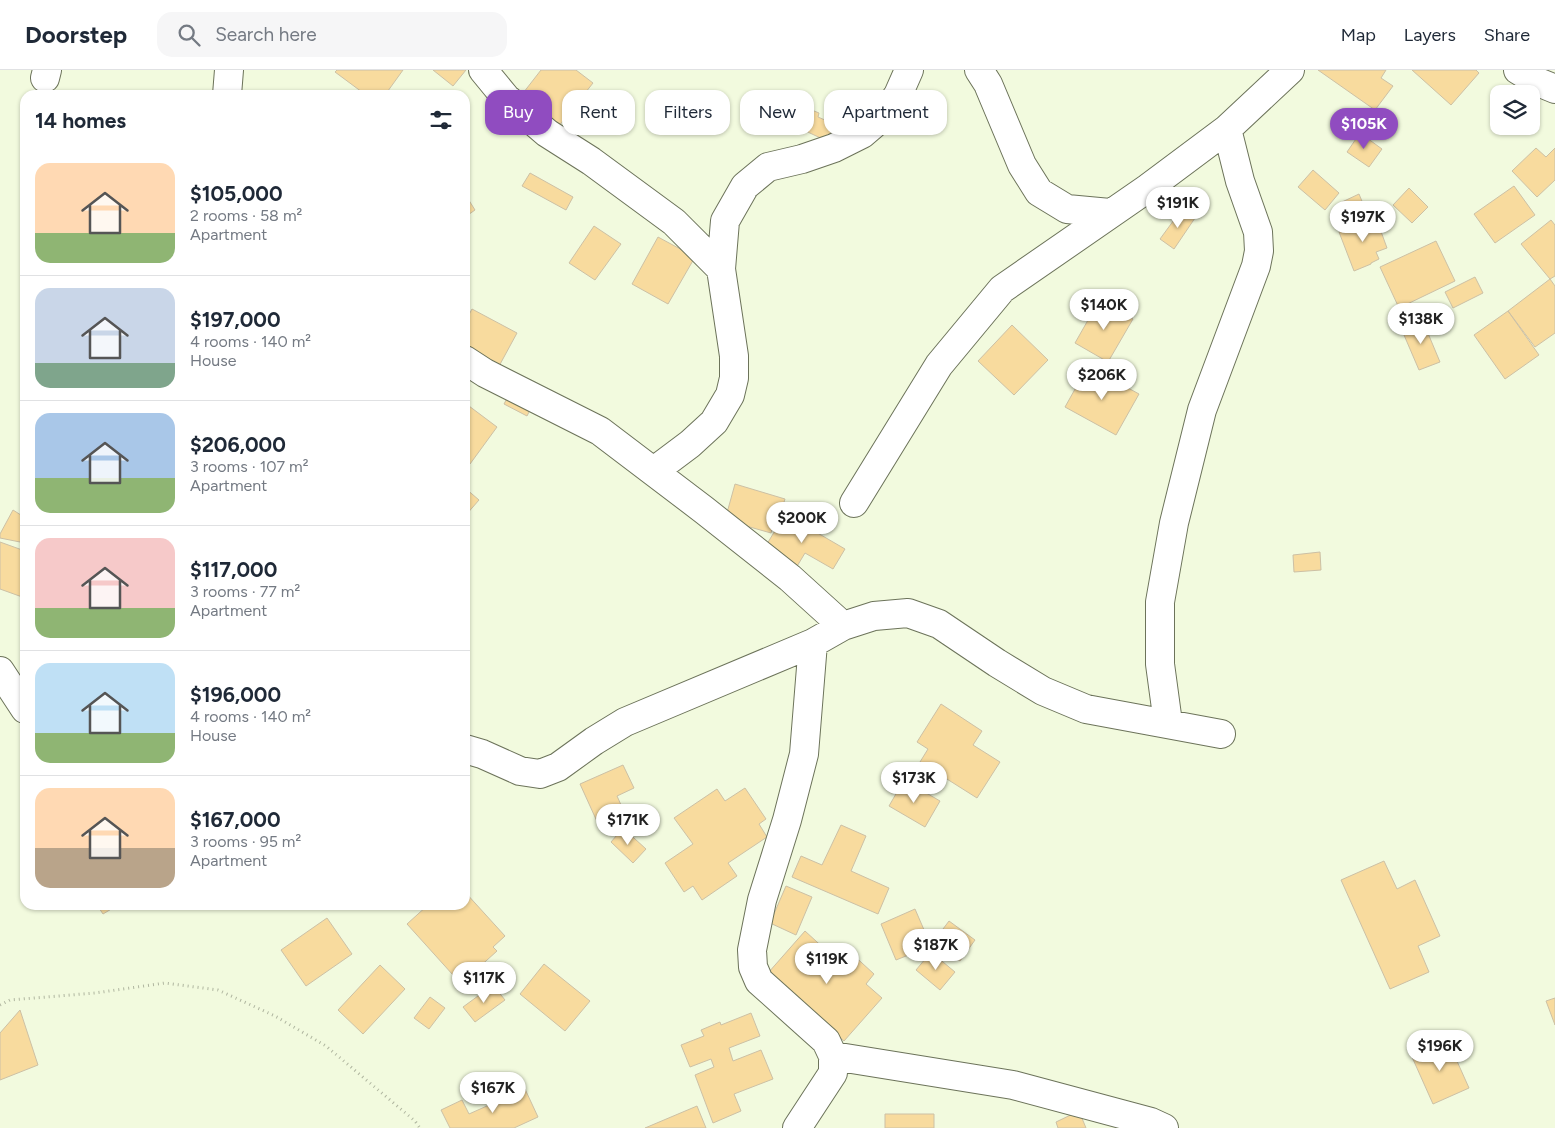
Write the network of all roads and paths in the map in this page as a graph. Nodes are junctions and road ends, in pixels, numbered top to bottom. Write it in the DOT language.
graph roads {
  1 [pos="230,70"];
  2 [pos="483,70"];
  3 [pos="909,70"];
  4 [pos="979,70"];
  5 [pos="1290,70"];
  6 [pos="1518,70"];
  7 [pos="1555,89"];
  8 [pos="228,90"];
  9 [pos="1227,129"];
  10 [pos="1110,213"];
  11 [pos="721,269"];
  12 [pos="470,363"];
  13 [pos="654,471"];
  14 [pos="854,503"];
  15 [pos="843,626"];
  16 [pos="813,643"];
  17 [pos="0,671"];
  18 [pos="20,701"];
  19 [pos="1168,723"];
  20 [pos="1221,734"];
  21 [pos="470,750"];
  22 [pos="0,1005"];
  23 [pos="833,1056"];
  24 [pos="420,1128"];
  25 [pos="798,1128"];
  26 [pos="1164,1128"];
  1 -- 8 [label="street"];
  2 -- 11 [label="street"];
  3 -- 11 [label="street"];
  4 -- 10 [label="street"];
  5 -- 9 [label="street"];
  6 -- 7 [label="street"];
  9 -- 10 [label="street"];
  9 -- 19 [label="street"];
  10 -- 14 [label="street"];
  11 -- 13 [label="street"];
  12 -- 13 [label="street"];
  13 -- 15 [label="street"];
  15 -- 16 [label="street"];
  15 -- 19 [label="street"];
  16 -- 21 [label="street"];
  16 -- 23 [label="street"];
  17 -- 18 [label="street"];
  19 -- 20 [label="street"];
  22 -- 24 [label="path"];
  23 -- 25 [label="street"];
  23 -- 26 [label="street"];
}
